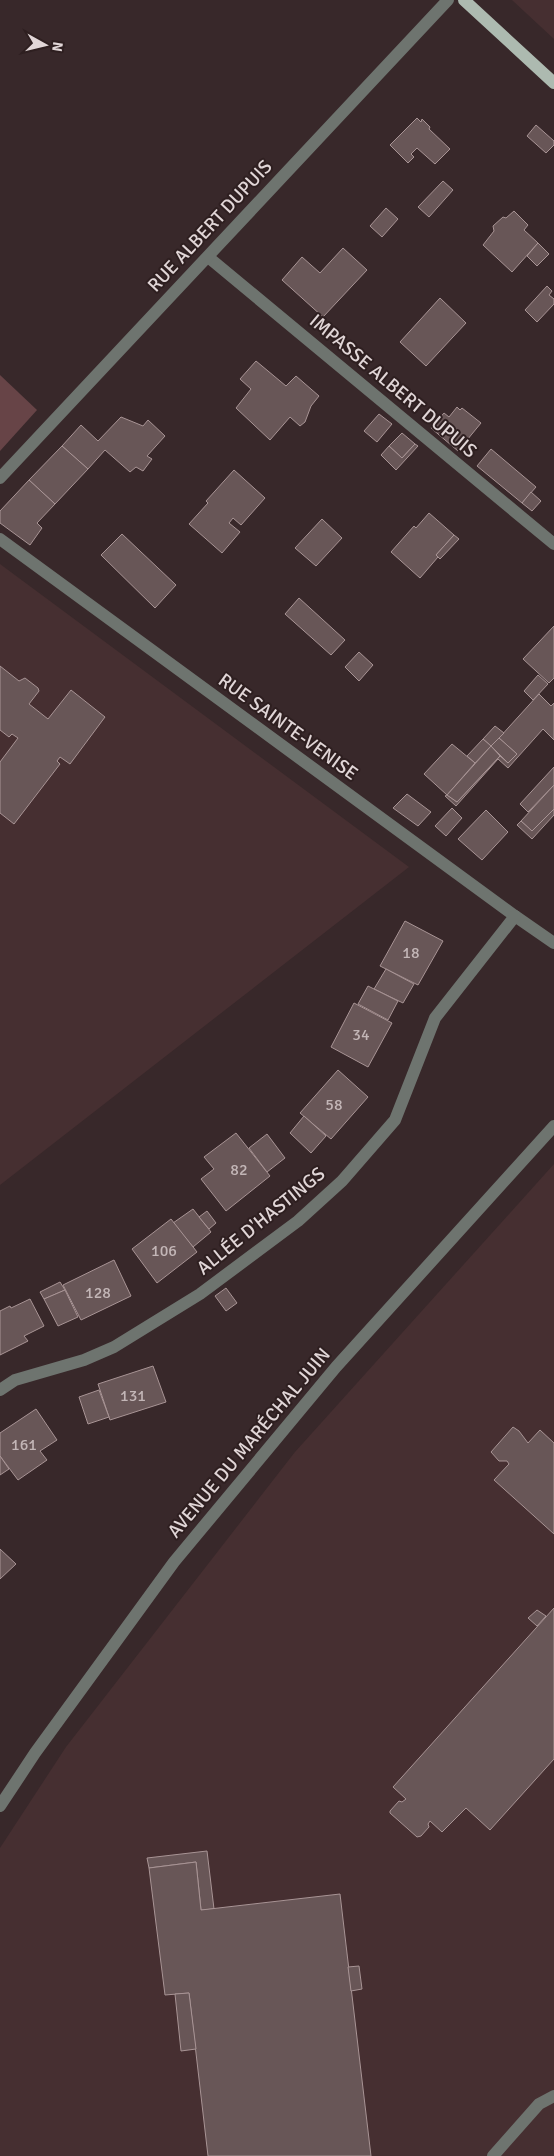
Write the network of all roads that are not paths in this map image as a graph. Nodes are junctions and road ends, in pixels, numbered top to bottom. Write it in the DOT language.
graph roads {
  1 [pos="448,0"];
  2 [pos="464,0"];
  3 [pos="554,83"];
  4 [pos="208,257"];
  5 [pos="0,478"];
  6 [pos="0,539"];
  7 [pos="554,544"];
  8 [pos="514,916"];
  9 [pos="554,943"];
  10 [pos="554,1126"];
  11 [pos="0,1390"];
  12 [pos="0,1806"];
  13 [pos="554,2096"];
  14 [pos="493,2156"];
  1 -- 4 [label="street, RUE ALBERT DUPUIS"];
  2 -- 3 [label="main road"];
  4 -- 5 [label="street, RUE ALBERT DUPUIS"];
  4 -- 7 [label="street, IMPASSE ALBERT DUPUIS"];
  6 -- 8 [label="street, RUE SAINTE-VENISE"];
  8 -- 9 [label="street, RUE SAINTE-VENISE"];
  8 -- 11 [label="street, ALLÉE D'HASTINGS"];
  10 -- 12 [label="street, AVENUE DU MARÉCHAL JUIN"];
  13 -- 14 [label="street"];
}
